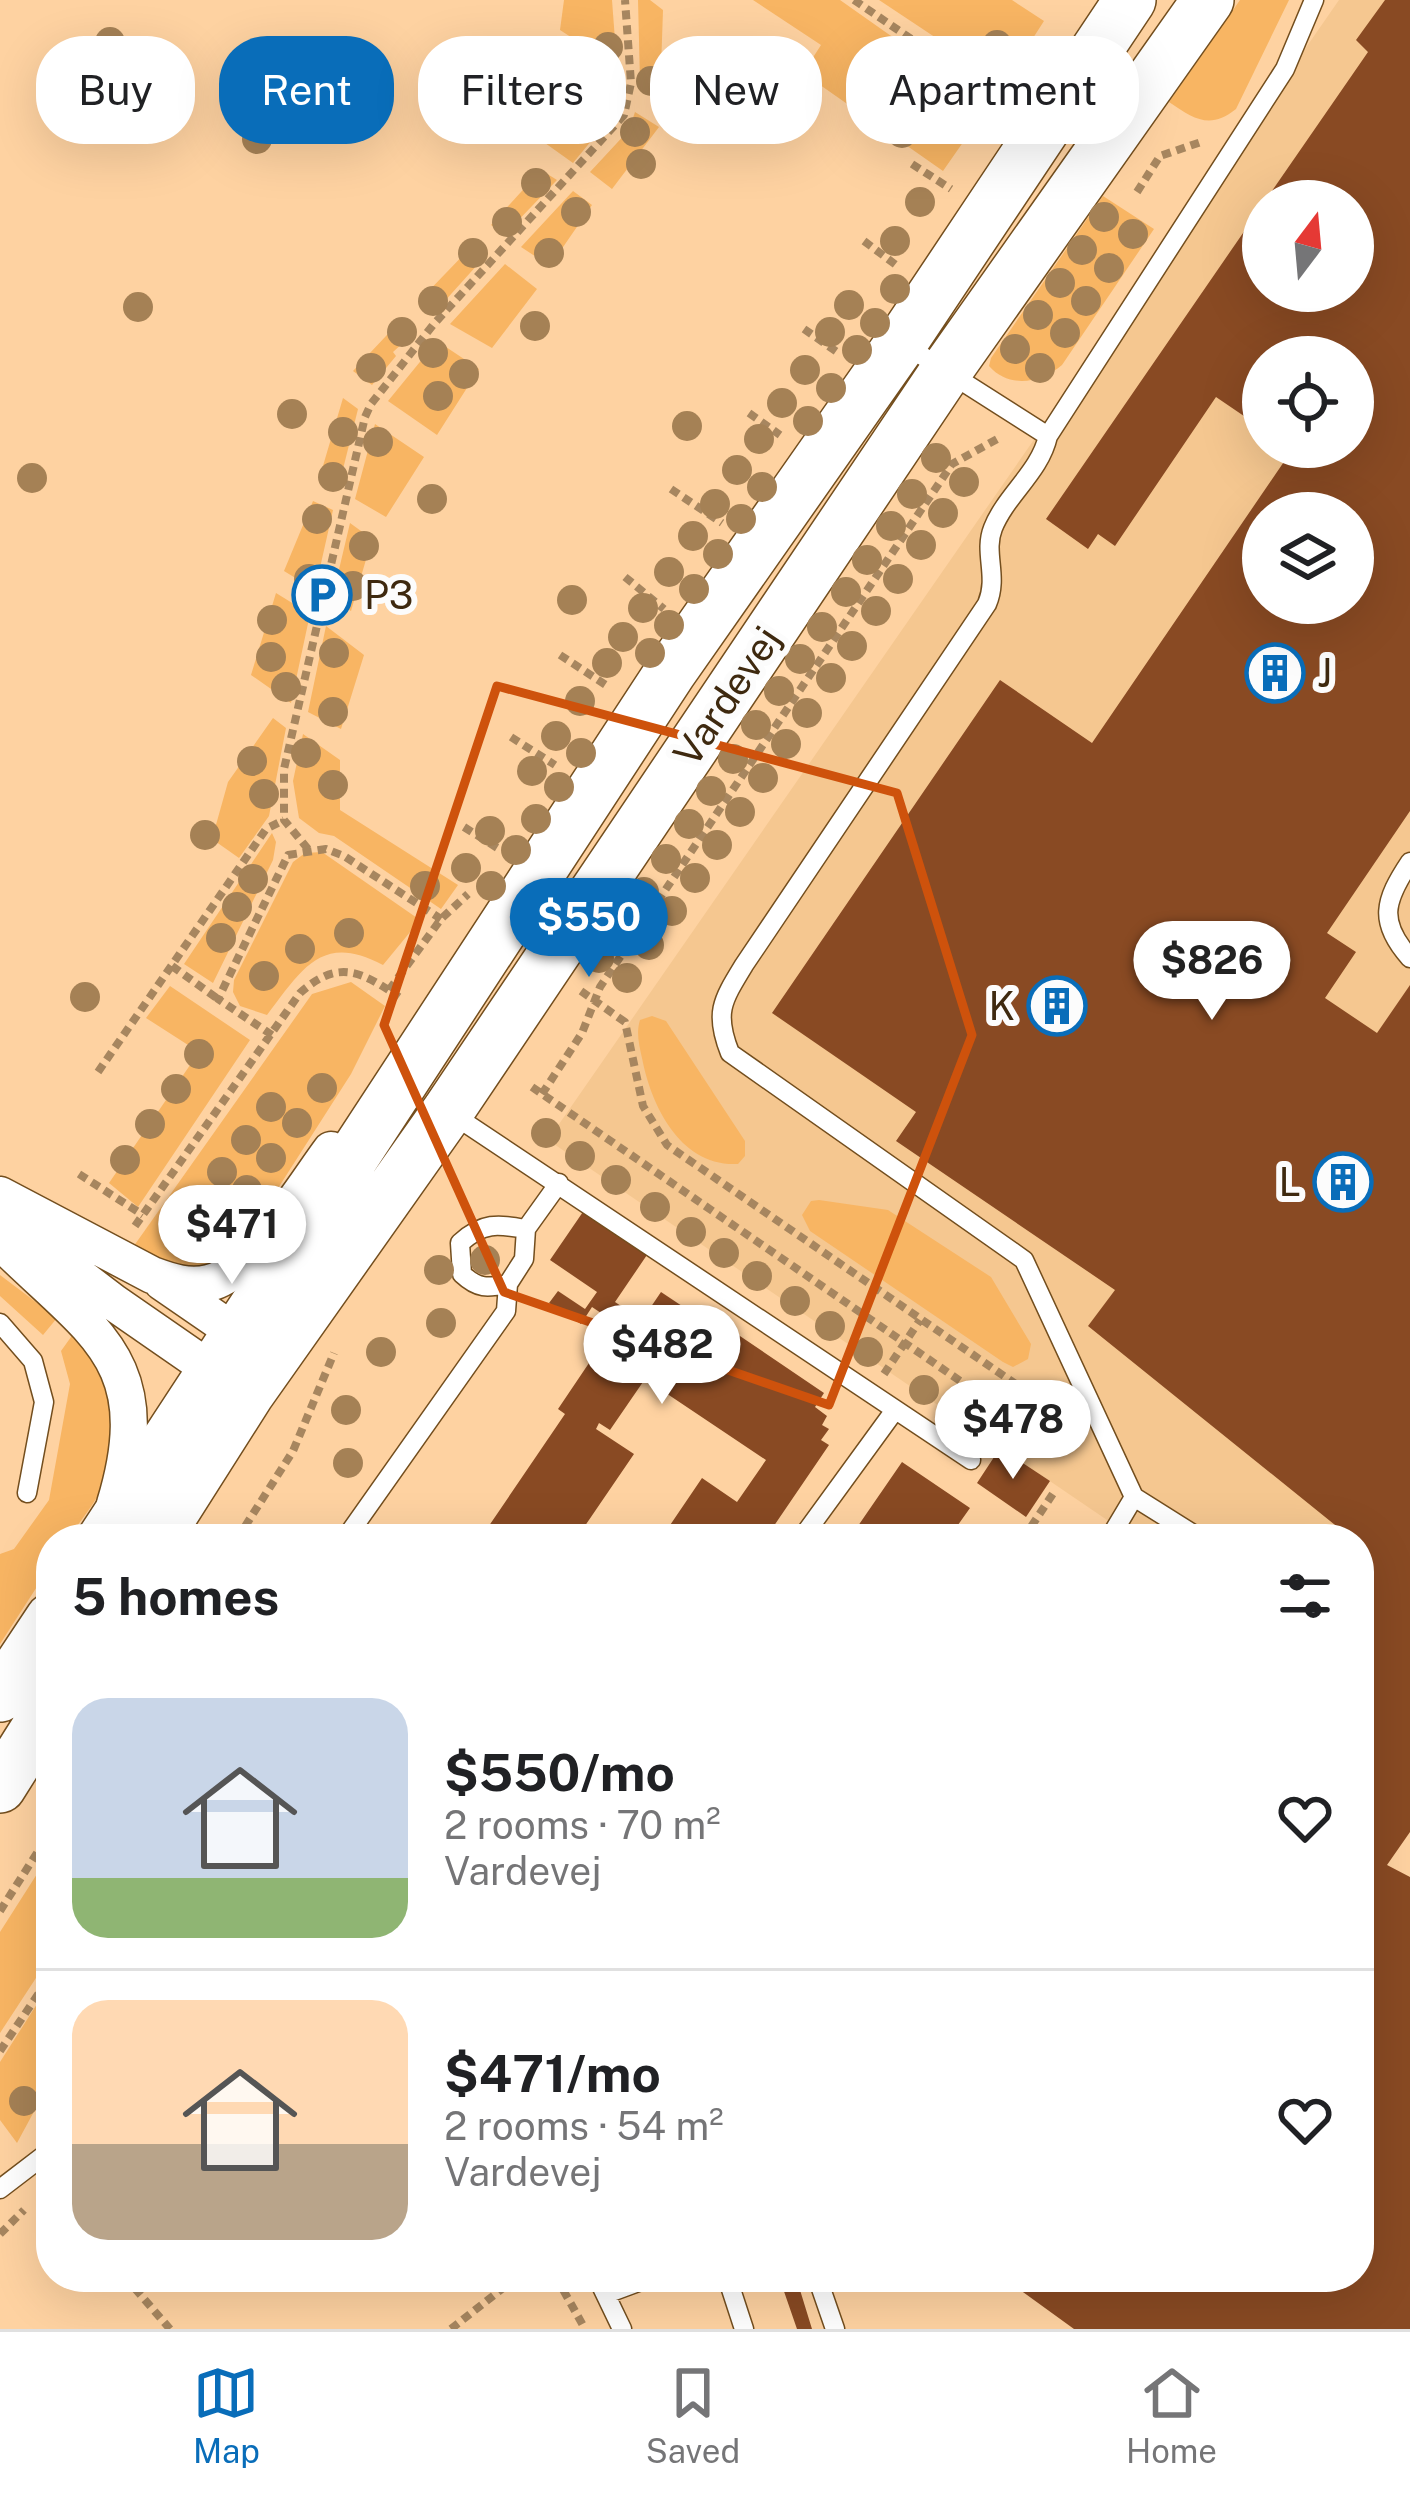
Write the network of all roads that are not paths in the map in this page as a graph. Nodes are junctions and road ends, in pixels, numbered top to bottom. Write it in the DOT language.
graph roads {
  1 [pos="1130,0"];
  2 [pos="1208,0"];
  3 [pos="1314,0"];
  4 [pos="901,343"];
  5 [pos="946,371"];
  6 [pos="1048,436"];
  7 [pos="1410,862"];
  8 [pos="1410,958"];
  9 [pos="416,1060"];
  10 [pos="448,1111"];
  11 [pos="559,1184"];
  12 [pos="0,1195"];
  13 [pos="0,1216"];
  14 [pos="526,1229"];
  15 [pos="0,1241"];
  16 [pos="152,1275"];
  17 [pos="508,1284"];
  18 [pos="0,1323"];
  19 [pos="242,1364"];
  20 [pos="895,1410"];
  21 [pos="971,1460"];
  22 [pos="27,1493"];
  23 [pos="1134,1497"];
  24 [pos="108,1524"];
  25 [pos="115,1524"];
  26 [pos="163,1524"];
  27 [pos="356,1524"];
  28 [pos="812,1524"];
  29 [pos="1118,1524"];
  30 [pos="1178,1524"];
  31 [pos="36,1641"];
  32 [pos="0,1696"];
  33 [pos="36,1730"];
  34 [pos="0,1787"];
  35 [pos="36,2161"];
  36 [pos="0,2189"];
  37 [pos="604,2292"];
  38 [pos="732,2292"];
  39 [pos="823,2292"];
  40 [pos="622,2329"];
  41 [pos="744,2329"];
  42 [pos="835,2329"];
  1 -- 4 [label="street, Vardevej"];
  2 -- 5 [label="street, Vardevej"];
  3 -- 6 [label="lane"];
  4 -- 5 [label="lane"];
  4 -- 9 [label="street, Vardevej"];
  5 -- 6 [label="lane"];
  5 -- 10 [label="street, Vardevej"];
  6 -- 23 [label="lane"];
  7 -- 8 [label="lane"];
  9 -- 16 [label="street, Vardevej"];
  9 -- 19 [label="street, Vardevej"];
  10 -- 11 [label="lane"];
  10 -- 19 [label="street, Vardevej"];
  11 -- 14 [label="lane"];
  11 -- 20 [label="lane"];
  12 -- 16 [label="street, Vardevej"];
  13 -- 19 [label="street"];
  14 -- 17 [label="lane"];
  14 -- 17 [label="lane"];
  15 -- 24 [label="street, Vardevej"];
  16 -- 19 [label="street"];
  17 -- 27 [label="lane"];
  18 -- 22 [label="lane"];
  19 -- 25 [label="street, Vardevej"];
  19 -- 26 [label="street, Vardevej"];
  20 -- 21 [label="lane"];
  20 -- 28 [label="lane"];
  23 -- 29 [label="lane"];
  23 -- 30 [label="lane"];
  31 -- 32 [label="street"];
  33 -- 34 [label="street"];
  35 -- 36 [label="lane"];
  37 -- 40 [label="lane"];
  38 -- 41 [label="lane"];
  39 -- 42 [label="lane"];
}
